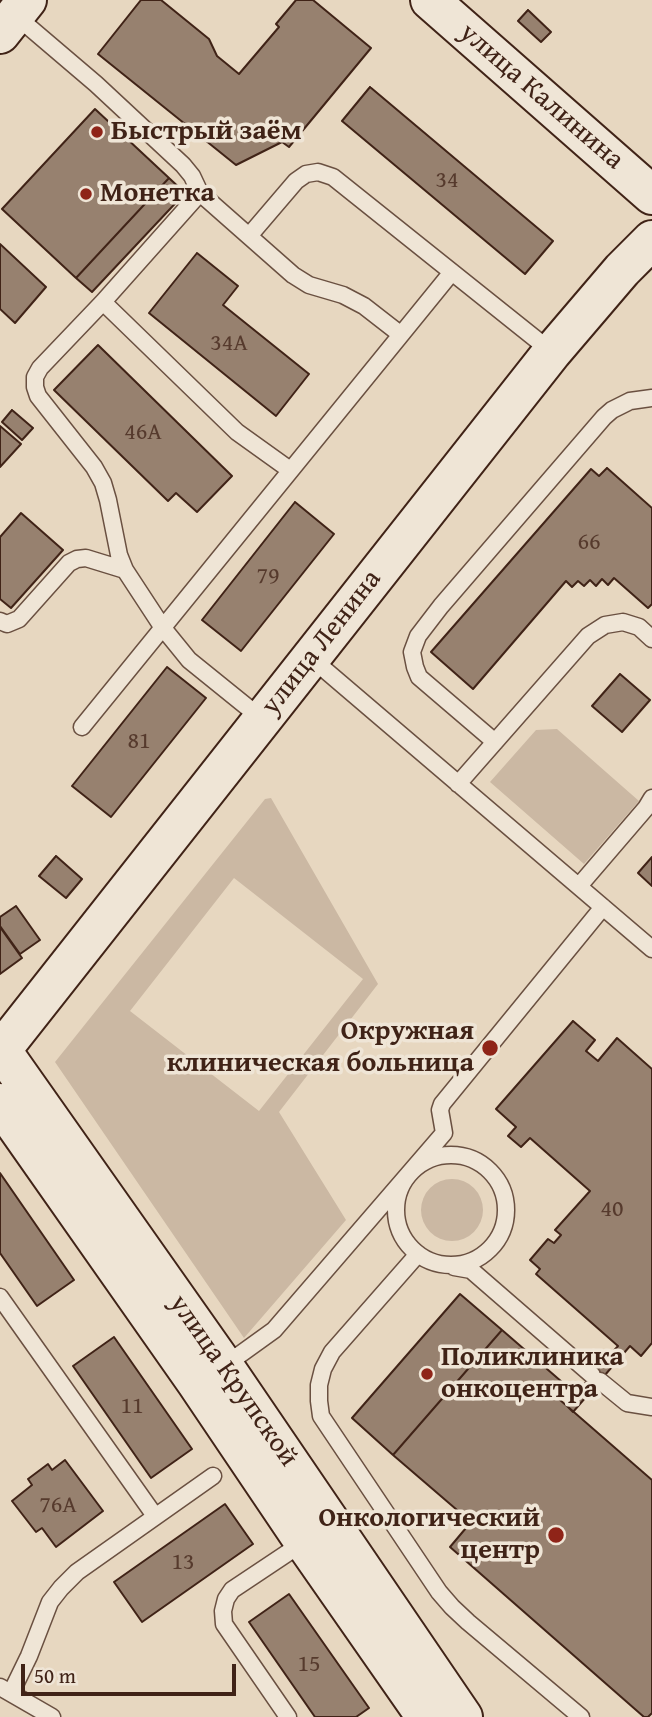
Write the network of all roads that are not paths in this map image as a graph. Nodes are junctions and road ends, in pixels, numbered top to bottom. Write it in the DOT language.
graph roads {
  1 [pos="442,4"];
  2 [pos="14,16"];
  3 [pos="200,193"];
  4 [pos="652,195"];
  5 [pos="248,236"];
  6 [pos="652,240"];
  7 [pos="452,272"];
  8 [pos="103,302"];
  9 [pos="400,334"];
  10 [pos="552,352"];
  11 [pos="652,398"];
  12 [pos="290,470"];
  13 [pos="125,570"];
  14 [pos="0,621"];
  15 [pos="163,628"];
  16 [pos="652,639"];
  17 [pos="311,658"];
  18 [pos="262,719"];
  19 [pos="82,727"];
  20 [pos="495,742"];
  21 [pos="458,784"];
  22 [pos="652,798"];
  23 [pos="579,886"];
  24 [pos="603,907"];
  25 [pos="652,949"];
  26 [pos="1,1050"];
  27 [pos="0,1103"];
  28 [pos="444,1133"];
  29 [pos="484,1164"];
  30 [pos="409,1174"];
  31 [pos="491,1249"];
  32 [pos="418,1254"];
  33 [pos="441,1265"];
  34 [pos="471,1270"];
  35 [pos="0,1297"];
  36 [pos="224,1366"];
  37 [pos="652,1407"];
  38 [pos="213,1476"];
  39 [pos="155,1516"];
  40 [pos="304,1542"];
  41 [pos="6,1690"];
  42 [pos="52,1717"];
  43 [pos="288,1717"];
  44 [pos="426,1717"];
  45 [pos="463,1717"];
  46 [pos="582,1717"];
  1 -- 4 [label="main road, улица Калинина"];
  2 -- 3 [label="lane"];
  3 -- 5 [label="lane"];
  3 -- 8 [label="lane"];
  5 -- 7 [label="lane"];
  5 -- 9 [label="lane"];
  6 -- 10 [label="main road, улица Ленина"];
  7 -- 9 [label="lane"];
  7 -- 10 [label="lane"];
  8 -- 12 [label="lane"];
  8 -- 13 [label="lane"];
  9 -- 12 [label="lane"];
  10 -- 17 [label="main road, улица Ленина"];
  11 -- 20 [label="lane"];
  12 -- 15 [label="lane"];
  13 -- 14 [label="lane"];
  13 -- 15 [label="lane"];
  15 -- 18 [label="lane"];
  15 -- 19 [label="lane"];
  16 -- 20 [label="lane"];
  17 -- 18 [label="main road, улица Ленина"];
  17 -- 21 [label="lane"];
  18 -- 26 [label="main road, улица Ленина"];
  20 -- 21 [label="lane"];
  21 -- 23 [label="lane"];
  22 -- 23 [label="lane"];
  23 -- 24 [label="lane"];
  24 -- 25 [label="lane"];
  24 -- 28 [label="lane"];
  26 -- 36 [label="main road, улица Крупской"];
  27 -- 40 [label="main road, улица Крупской"];
  28 -- 29 [label="lane"];
  28 -- 30 [label="lane"];
  29 -- 30 [label="lane"];
  29 -- 31 [label="lane"];
  30 -- 32 [label="lane"];
  30 -- 36 [label="lane"];
  31 -- 33 [label="lane"];
  31 -- 34 [label="lane"];
  32 -- 33 [label="lane"];
  32 -- 46 [label="lane"];
  33 -- 34 [label="lane"];
  34 -- 37 [label="lane"];
  35 -- 39 [label="lane"];
  36 -- 45 [label="main road, улица Крупской"];
  38 -- 39 [label="lane"];
  39 -- 41 [label="lane"];
  40 -- 43 [label="lane"];
  40 -- 44 [label="main road, улица Крупской"];
  41 -- 42 [label="lane"];
}
